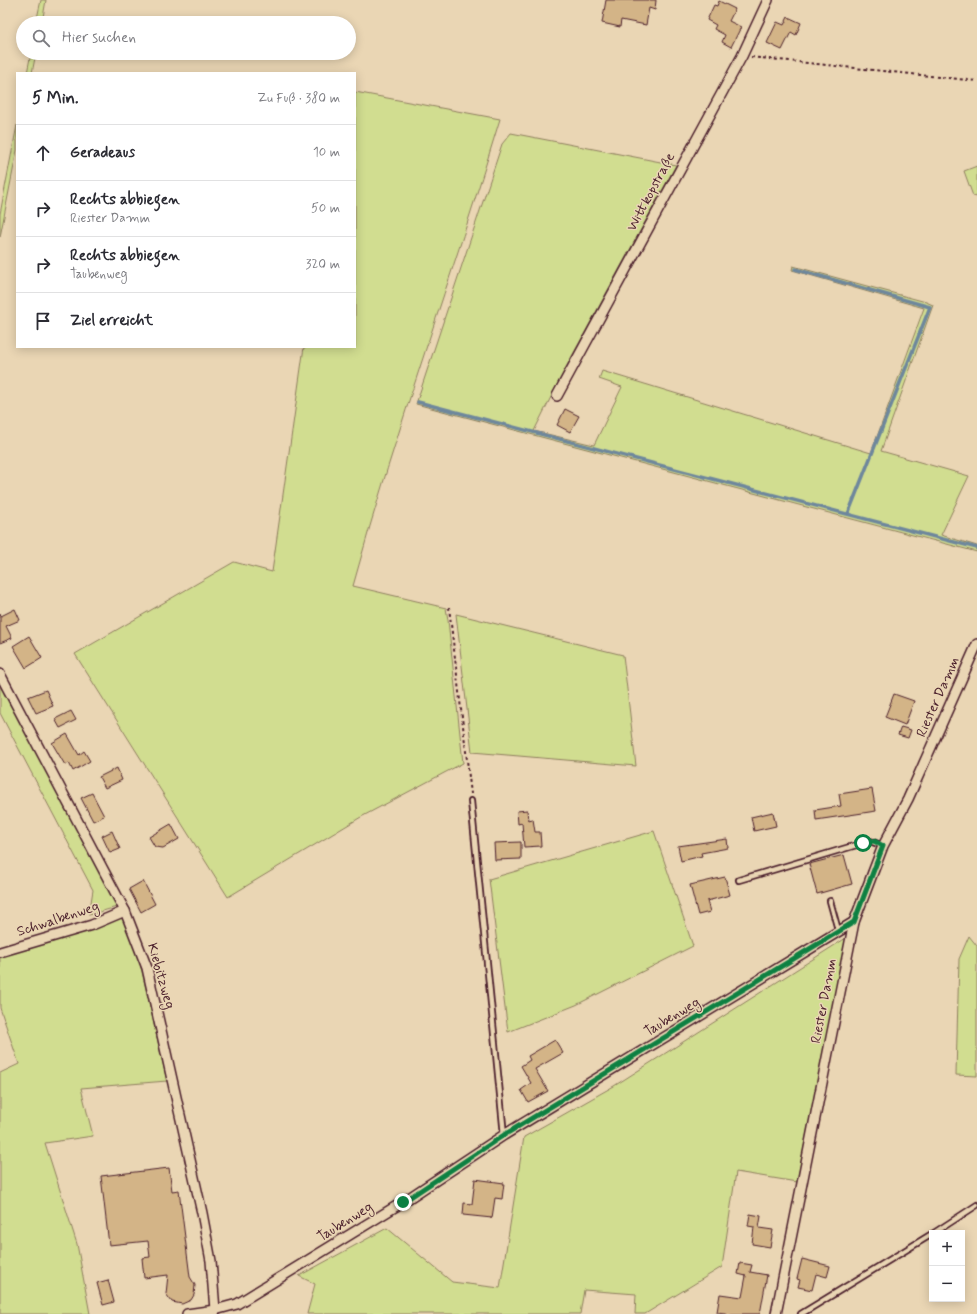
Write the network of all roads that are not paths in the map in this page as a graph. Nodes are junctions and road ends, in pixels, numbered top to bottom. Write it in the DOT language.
graph roads {
  1 [pos="768,0"];
  2 [pos="557,396"];
  3 [pos="977,644"];
  4 [pos="0,674"];
  5 [pos="471,801"];
  6 [pos="883,846"];
  7 [pos="739,880"];
  8 [pos="830,902"];
  9 [pos="124,911"];
  10 [pos="854,922"];
  11 [pos="838,930"];
  12 [pos="0,952"];
  13 [pos="504,1135"];
  14 [pos="977,1205"];
  15 [pos="938,1230"];
  16 [pos="929,1235"];
  17 [pos="215,1312"];
  18 [pos="187,1314"];
  19 [pos="776,1314"];
  20 [pos="801,1314"];
  1 -- 2 [label="street, Wittkopstraße"];
  3 -- 6 [label="street, Riester Damm"];
  4 -- 9 [label="street, Kiebitzweg"];
  5 -- 13 [label="lane"];
  6 -- 7 [label="lane"];
  6 -- 10 [label="street, Riester Damm"];
  8 -- 11 [label="lane"];
  9 -- 12 [label="street, Schwalbenweg"];
  9 -- 17 [label="street, Kiebitzweg"];
  10 -- 11 [label="street, Taubenweg"];
  10 -- 19 [label="street, Riester Damm"];
  11 -- 13 [label="street, Taubenweg"];
  13 -- 17 [label="street, Taubenweg"];
  14 -- 15 [label="lane"];
  16 -- 20 [label="lane"];
  17 -- 18 [label="street, Taubenweg"];
}
